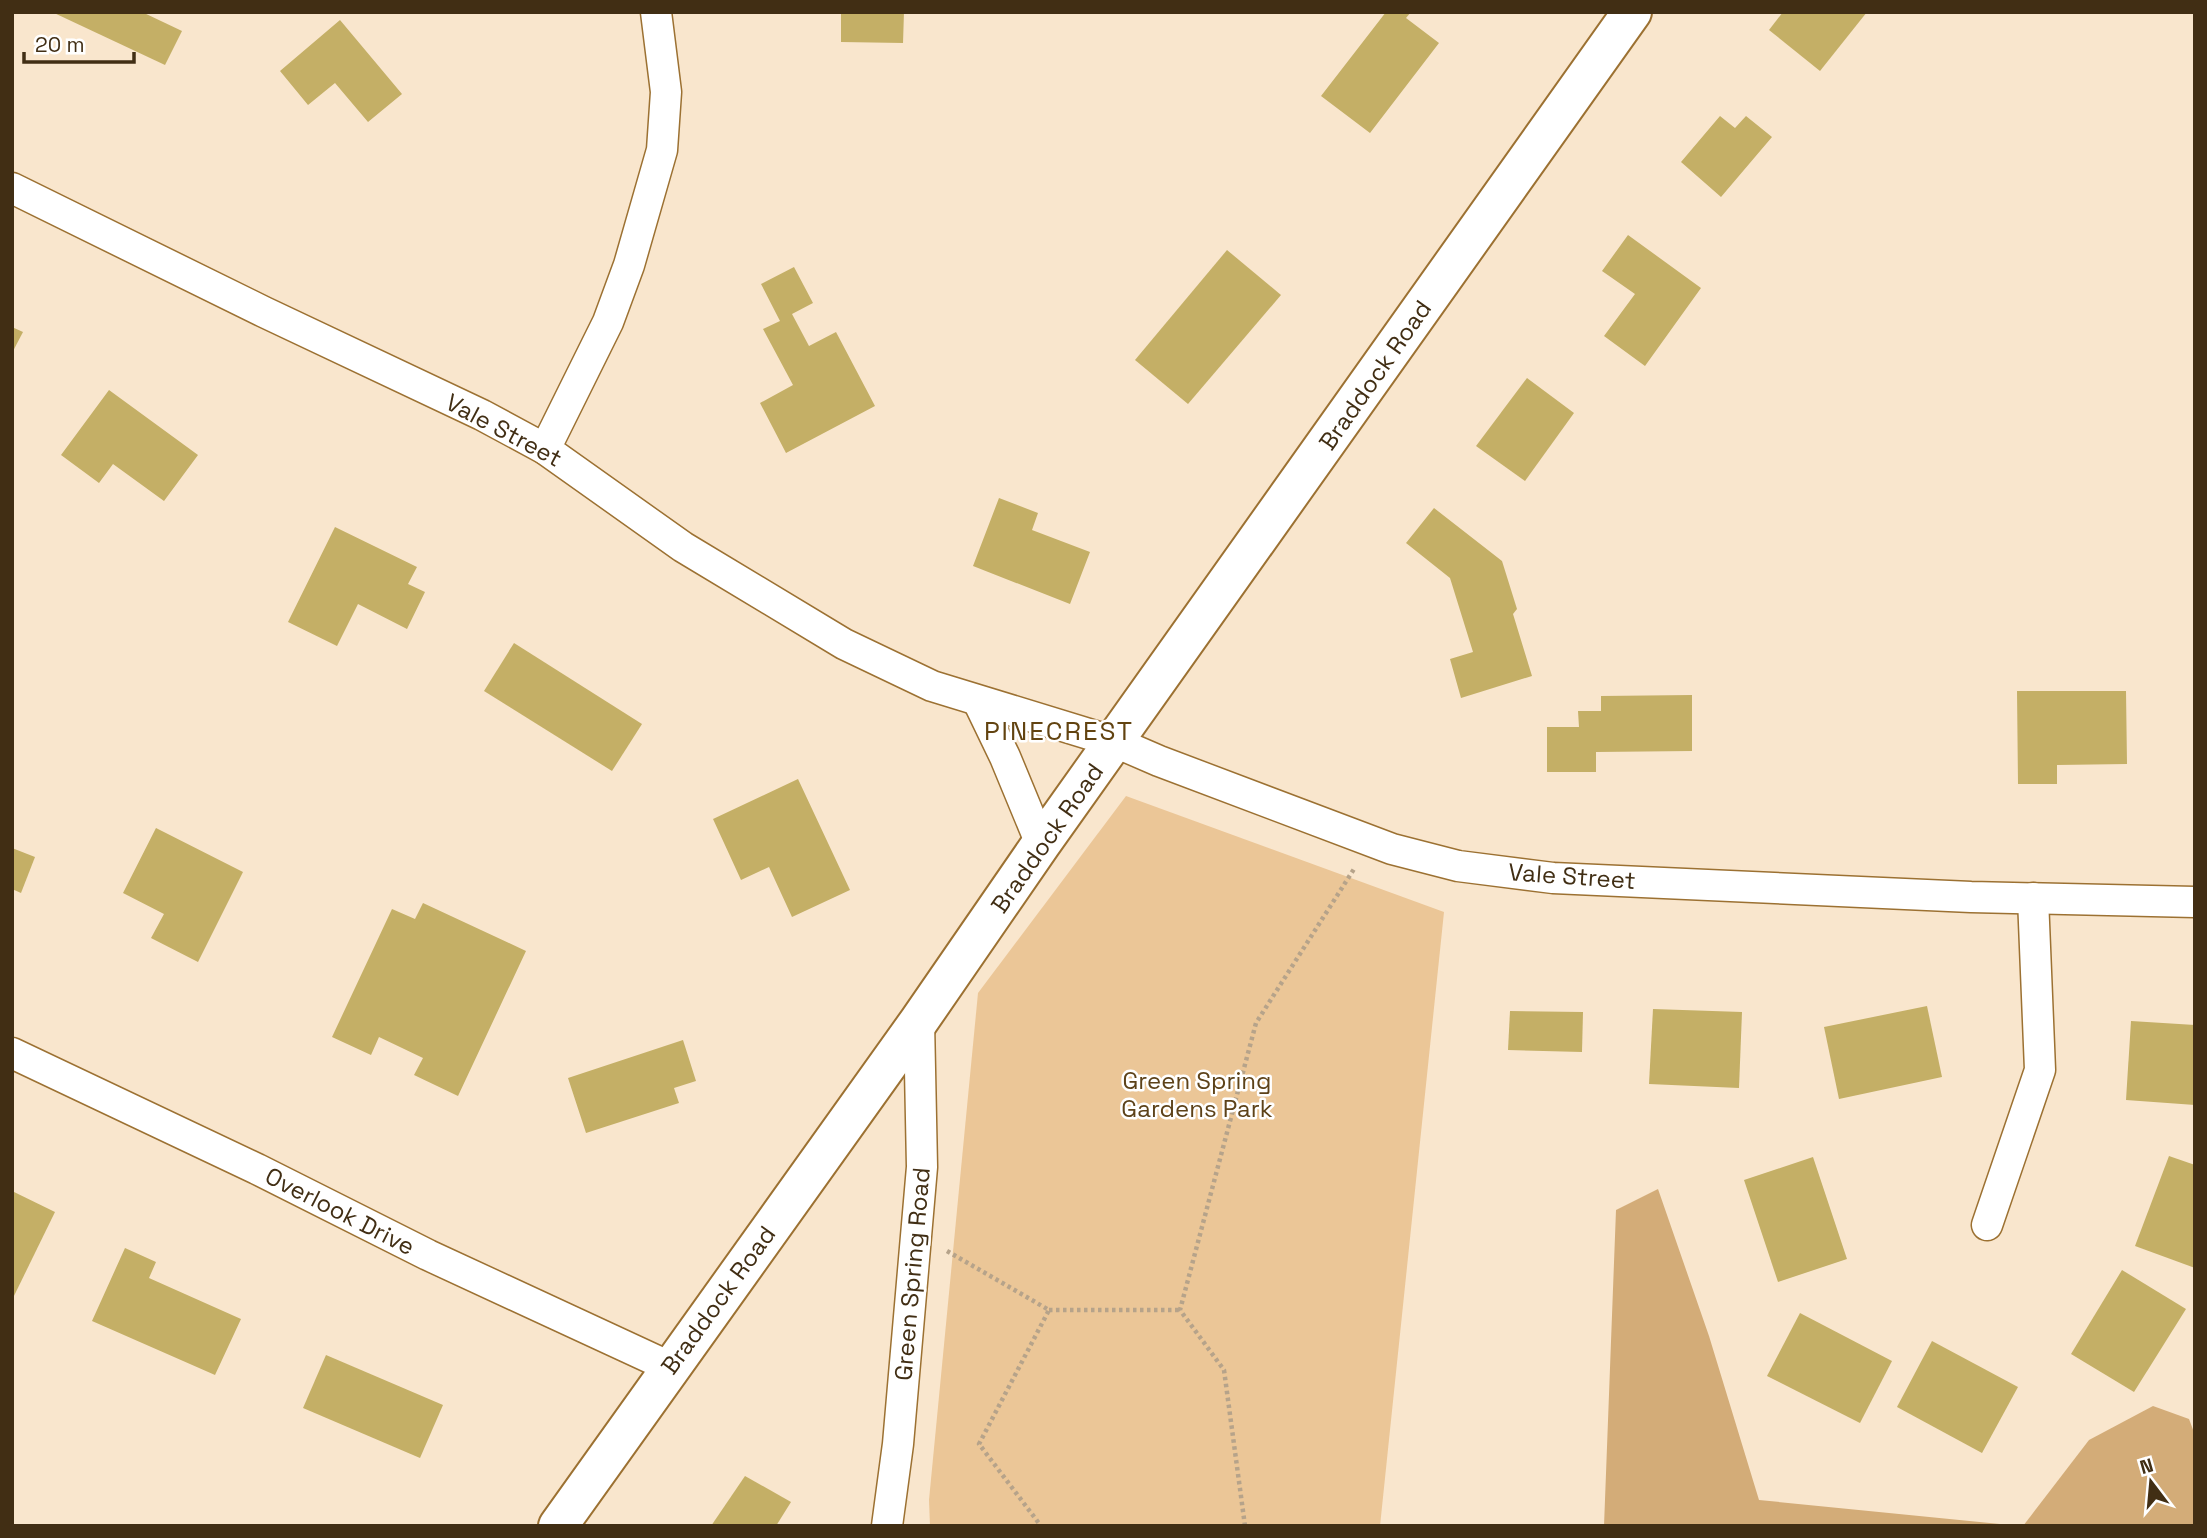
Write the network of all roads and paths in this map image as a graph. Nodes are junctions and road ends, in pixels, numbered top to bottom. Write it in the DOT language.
graph roads {
  1 [pos="656,12"];
  2 [pos="1632,12"];
  3 [pos="12,187"];
  4 [pos="545,449"];
  5 [pos="978,701"];
  6 [pos="1115,742"];
  7 [pos="1371,842"];
  8 [pos="1041,844"];
  9 [pos="2034,898"];
  10 [pos="2195,902"];
  11 [pos="919,1021"];
  12 [pos="12,1053"];
  13 [pos="1987,1225"];
  14 [pos="916,1233"];
  15 [pos="1049,1310"];
  16 [pos="1180,1310"];
  17 [pos="670,1367"];
  18 [pos="558,1526"];
  19 [pos="887,1526"];
  20 [pos="1041,1526"];
  21 [pos="1245,1526"];
  1 -- 4 [label="street"];
  2 -- 6 [label="main road, Braddock Road"];
  3 -- 4 [label="street, Vale Street"];
  4 -- 5 [label="street, Vale Street"];
  5 -- 6 [label="street, Vale Street"];
  5 -- 8 [label="street"];
  6 -- 7 [label="street, Vale Street"];
  6 -- 8 [label="main road, Braddock Road"];
  7 -- 9 [label="street, Vale Street"];
  7 -- 16 [label="path"];
  8 -- 11 [label="main road, Braddock Road"];
  9 -- 10 [label="street, Vale Street"];
  9 -- 13 [label="street"];
  11 -- 14 [label="street, Green Spring Road"];
  11 -- 17 [label="main road, Braddock Road"];
  12 -- 17 [label="street, Overlook Drive"];
  14 -- 15 [label="path"];
  14 -- 19 [label="street, Green Spring Road"];
  15 -- 16 [label="path"];
  15 -- 20 [label="path"];
  16 -- 21 [label="path"];
  17 -- 18 [label="main road, Braddock Road"];
}
